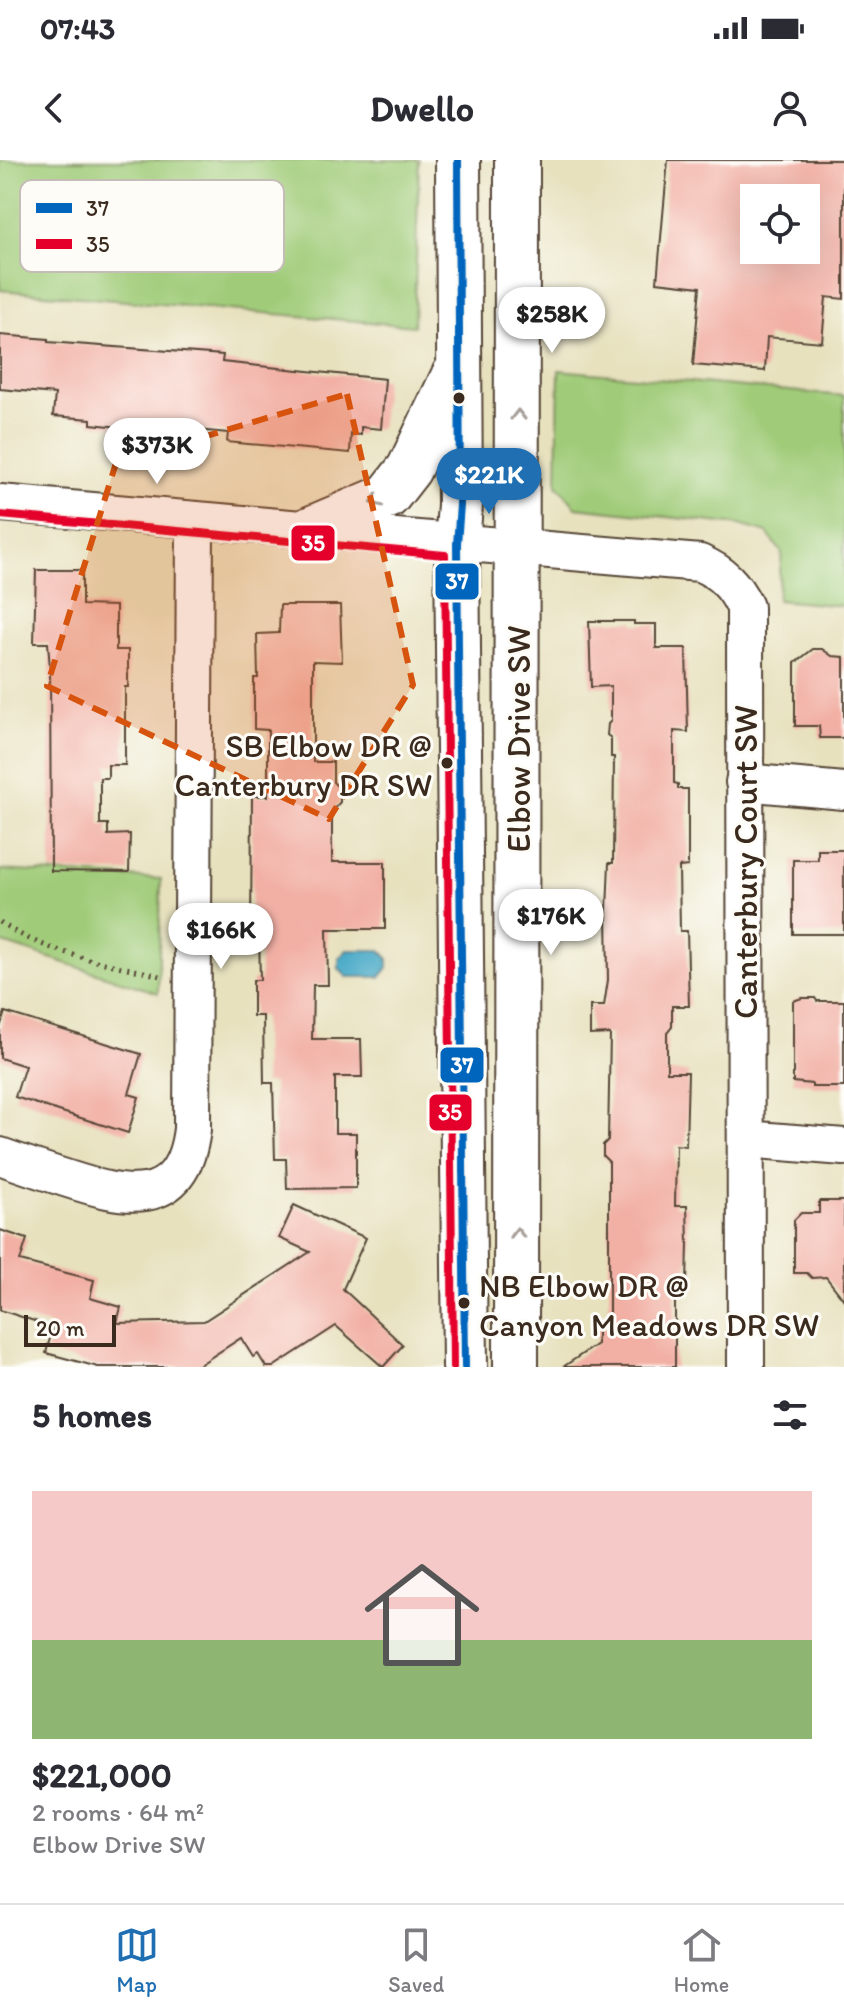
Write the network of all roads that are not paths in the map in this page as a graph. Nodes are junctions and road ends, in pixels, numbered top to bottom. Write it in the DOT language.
graph roads {
  1 [pos="458,160"];
  2 [pos="517,160"];
  3 [pos="459,366"];
  4 [pos="0,503"];
  5 [pos="195,520"];
  6 [pos="310,529"];
  7 [pos="457,544"];
  8 [pos="517,548"];
  9 [pos="744,782"];
  10 [pos="844,791"];
  11 [pos="746,1139"];
  12 [pos="844,1147"];
  13 [pos="0,1156"];
  14 [pos="465,1367"];
  15 [pos="516,1367"];
  16 [pos="746,1367"];
  1 -- 3 [label="street, Elbow Drive SW"];
  8 -- 2 [label="street, Elbow Drive SW, one-way"];
  3 -- 6 [label="street, one-way"];
  3 -- 7 [label="street, Elbow Drive SW"];
  4 -- 5 [label="street, Canterbury Court SW"];
  5 -- 6 [label="street, Canterbury Court SW"];
  5 -- 13 [label="street"];
  6 -- 7 [label="street, Canterbury Court SW"];
  7 -- 8 [label="street, Canterbury Court SW"];
  7 -- 14 [label="street, Elbow Drive SW"];
  8 -- 9 [label="street, Canterbury Court SW"];
  15 -- 8 [label="street, Elbow Drive SW, one-way"];
  9 -- 10 [label="street"];
  9 -- 11 [label="street, Canterbury Court SW"];
  11 -- 12 [label="street"];
  11 -- 16 [label="street, Canterbury Court SW"];
}
